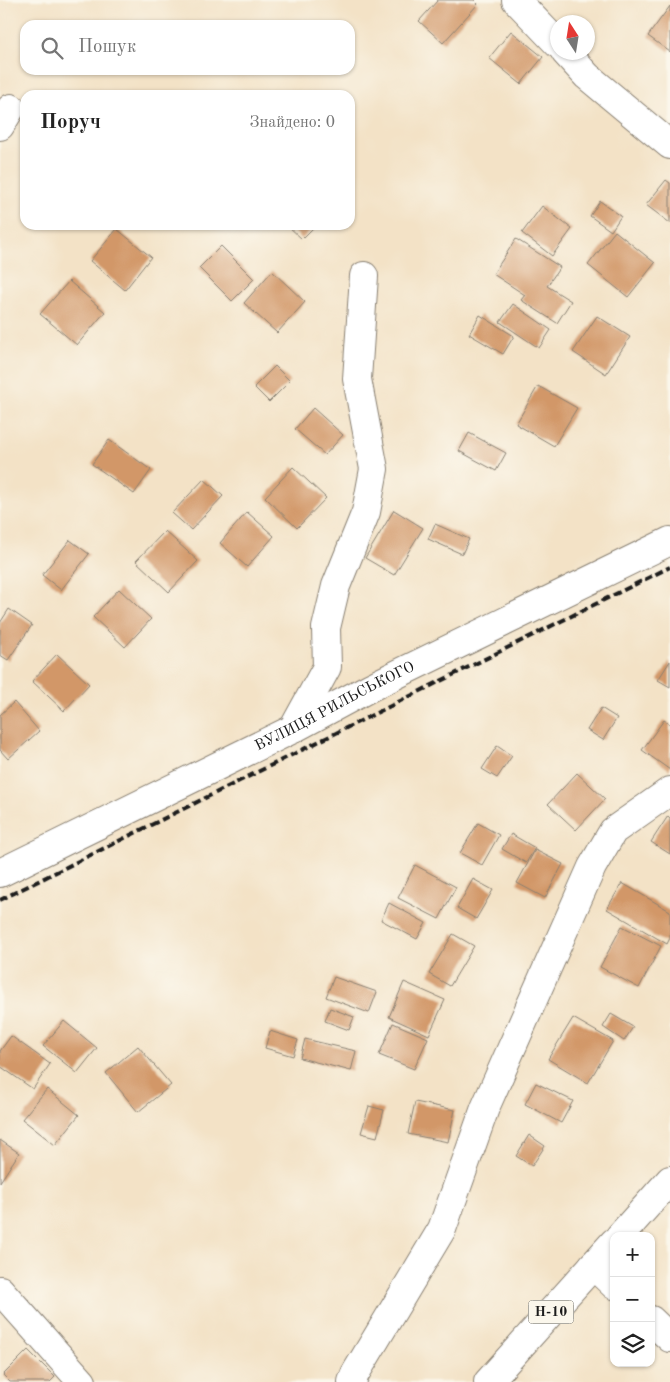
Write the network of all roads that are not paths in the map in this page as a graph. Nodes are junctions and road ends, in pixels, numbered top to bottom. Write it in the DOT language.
graph roads {
  1 [pos="516,0"];
  2 [pos="550,36"];
  3 [pos="572,60"];
  4 [pos="670,144"];
  5 [pos="364,276"];
  6 [pos="670,541"];
  7 [pos="327,667"];
  8 [pos="372,687"];
  9 [pos="293,729"];
  10 [pos="670,790"];
  11 [pos="0,873"];
  12 [pos="670,1180"];
  13 [pos="624,1232"];
  14 [pos="610,1246"];
  15 [pos="593,1265"];
  16 [pos="610,1280"];
  17 [pos="0,1290"];
  18 [pos="653,1322"];
  19 [pos="670,1338"];
  20 [pos="82,1382"];
  21 [pos="352,1382"];
  22 [pos="488,1382"];
  1 -- 2 [label="street"];
  3 -- 4 [label="street"];
  5 -- 7 [label="street"];
  6 -- 8 [label="street, ВУЛИЦЯ РИЛЬСЬКОГО"];
  7 -- 8 [label="street"];
  7 -- 9 [label="street"];
  8 -- 9 [label="street, ВУЛИЦЯ РИЛЬСЬКОГО"];
  9 -- 11 [label="street, ВУЛИЦЯ РИЛЬСЬКОГО"];
  10 -- 21 [label="street"];
  12 -- 13 [label="street"];
  14 -- 15 [label="street, Н-10"];
  15 -- 16 [label="street"];
  15 -- 22 [label="street, Н-10"];
  17 -- 20 [label="street"];
  18 -- 19 [label="street"];
}
